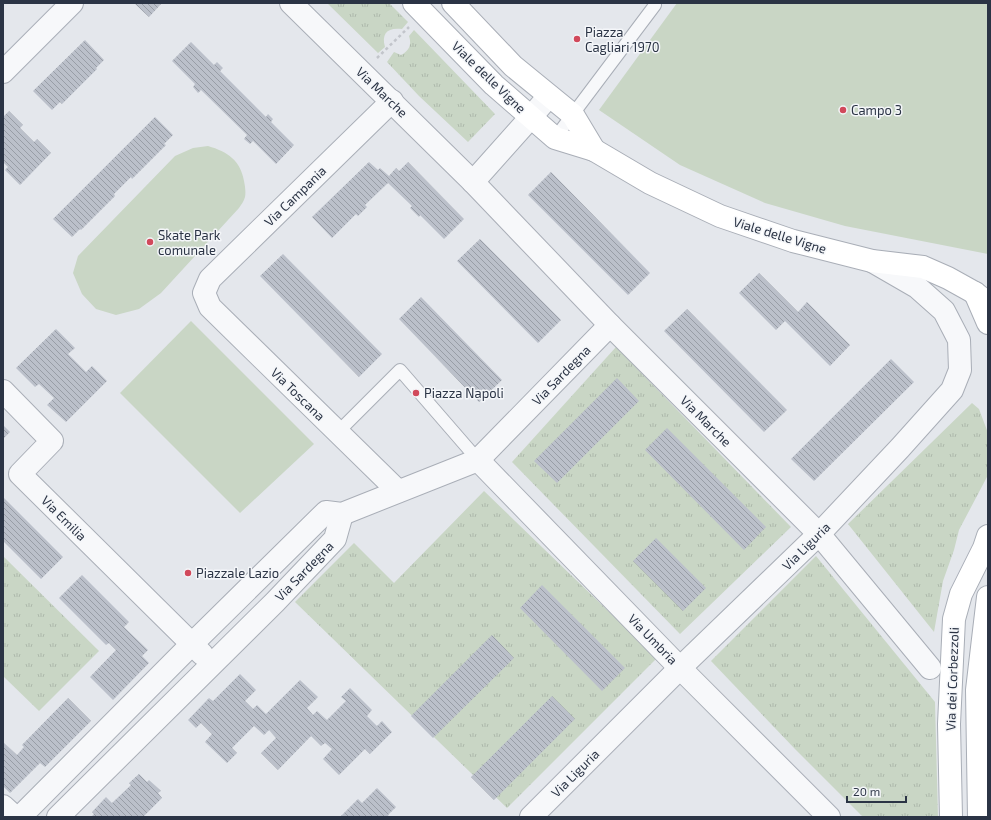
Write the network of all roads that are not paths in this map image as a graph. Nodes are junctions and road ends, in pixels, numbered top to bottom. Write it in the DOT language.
graph roads {
  1 [pos="72,3"];
  2 [pos="291,3"];
  3 [pos="453,3"];
  4 [pos="655,5"];
  5 [pos="419,8"];
  6 [pos="3,72"];
  7 [pos="549,96"];
  8 [pos="392,101"];
  9 [pos="573,116"];
  10 [pos="532,118"];
  11 [pos="556,138"];
  12 [pos="594,150"];
  13 [pos="473,182"];
  14 [pos="872,261"];
  15 [pos="204,294"];
  16 [pos="981,298"];
  17 [pos="988,323"];
  18 [pos="610,325"];
  19 [pos="3,391"];
  20 [pos="338,432"];
  21 [pos="478,460"];
  22 [pos="398,491"];
  23 [pos="342,514"];
  24 [pos="819,534"];
  25 [pos="986,542"];
  26 [pos="988,597"];
  27 [pos="192,644"];
  28 [pos="212,664"];
  29 [pos="680,668"];
  30 [pos="930,668"];
  31 [pos="3,806"];
  32 [pos="35,812"];
  33 [pos="15,817"];
  34 [pos="58,817"];
  35 [pos="530,817"];
  36 [pos="829,817"];
  37 [pos="951,817"];
  38 [pos="980,817"];
  1 -- 6 [label="street"];
  2 -- 8 [label="street, Via Marche"];
  3 -- 7 [label="street, Viale delle Vigne"];
  4 -- 9 [label="lane"];
  5 -- 10 [label="street, Viale delle Vigne"];
  7 -- 9 [label="street, Viale delle Vigne"];
  7 -- 10 [label="street"];
  8 -- 13 [label="street, Via Marche"];
  8 -- 15 [label="street, Via Campania"];
  9 -- 11 [label="lane"];
  9 -- 12 [label="street, Viale delle Vigne"];
  10 -- 11 [label="street, Viale delle Vigne"];
  10 -- 13 [label="street"];
  11 -- 12 [label="street, Viale delle Vigne"];
  12 -- 14 [label="street, Viale delle Vigne"];
  13 -- 18 [label="street, Via Marche"];
  14 -- 16 [label="street, Viale delle Vigne"];
  14 -- 24 [label="street, Via Liguria"];
  15 -- 20 [label="street, Via Toscana"];
  16 -- 17 [label="street, Viale delle Vigne"];
  18 -- 21 [label="street, Via Sardegna"];
  18 -- 24 [label="street, Via Marche"];
  19 -- 27 [label="street, Via Emilia"];
  20 -- 21 [label="lane"];
  20 -- 22 [label="street, Via Toscana"];
  21 -- 22 [label="street"];
  21 -- 29 [label="street, Via Umbria"];
  22 -- 23 [label="street"];
  23 -- 27 [label="street, Via Sardegna"];
  23 -- 28 [label="street, Via Sardegna"];
  24 -- 29 [label="street, Via Liguria"];
  24 -- 30 [label="street, Via Marche"];
  25 -- 26 [label="street, Via dei Corbezzoli"];
  25 -- 37 [label="street, Via dei Corbezzoli"];
  26 -- 38 [label="street, Via dei Corbezzoli"];
  27 -- 28 [label="street"];
  27 -- 32 [label="street, Via Sardegna"];
  28 -- 34 [label="street, Via Sardegna"];
  29 -- 35 [label="street, Via Liguria"];
  29 -- 36 [label="street, Via Umbria"];
  31 -- 33 [label="street"];
}
